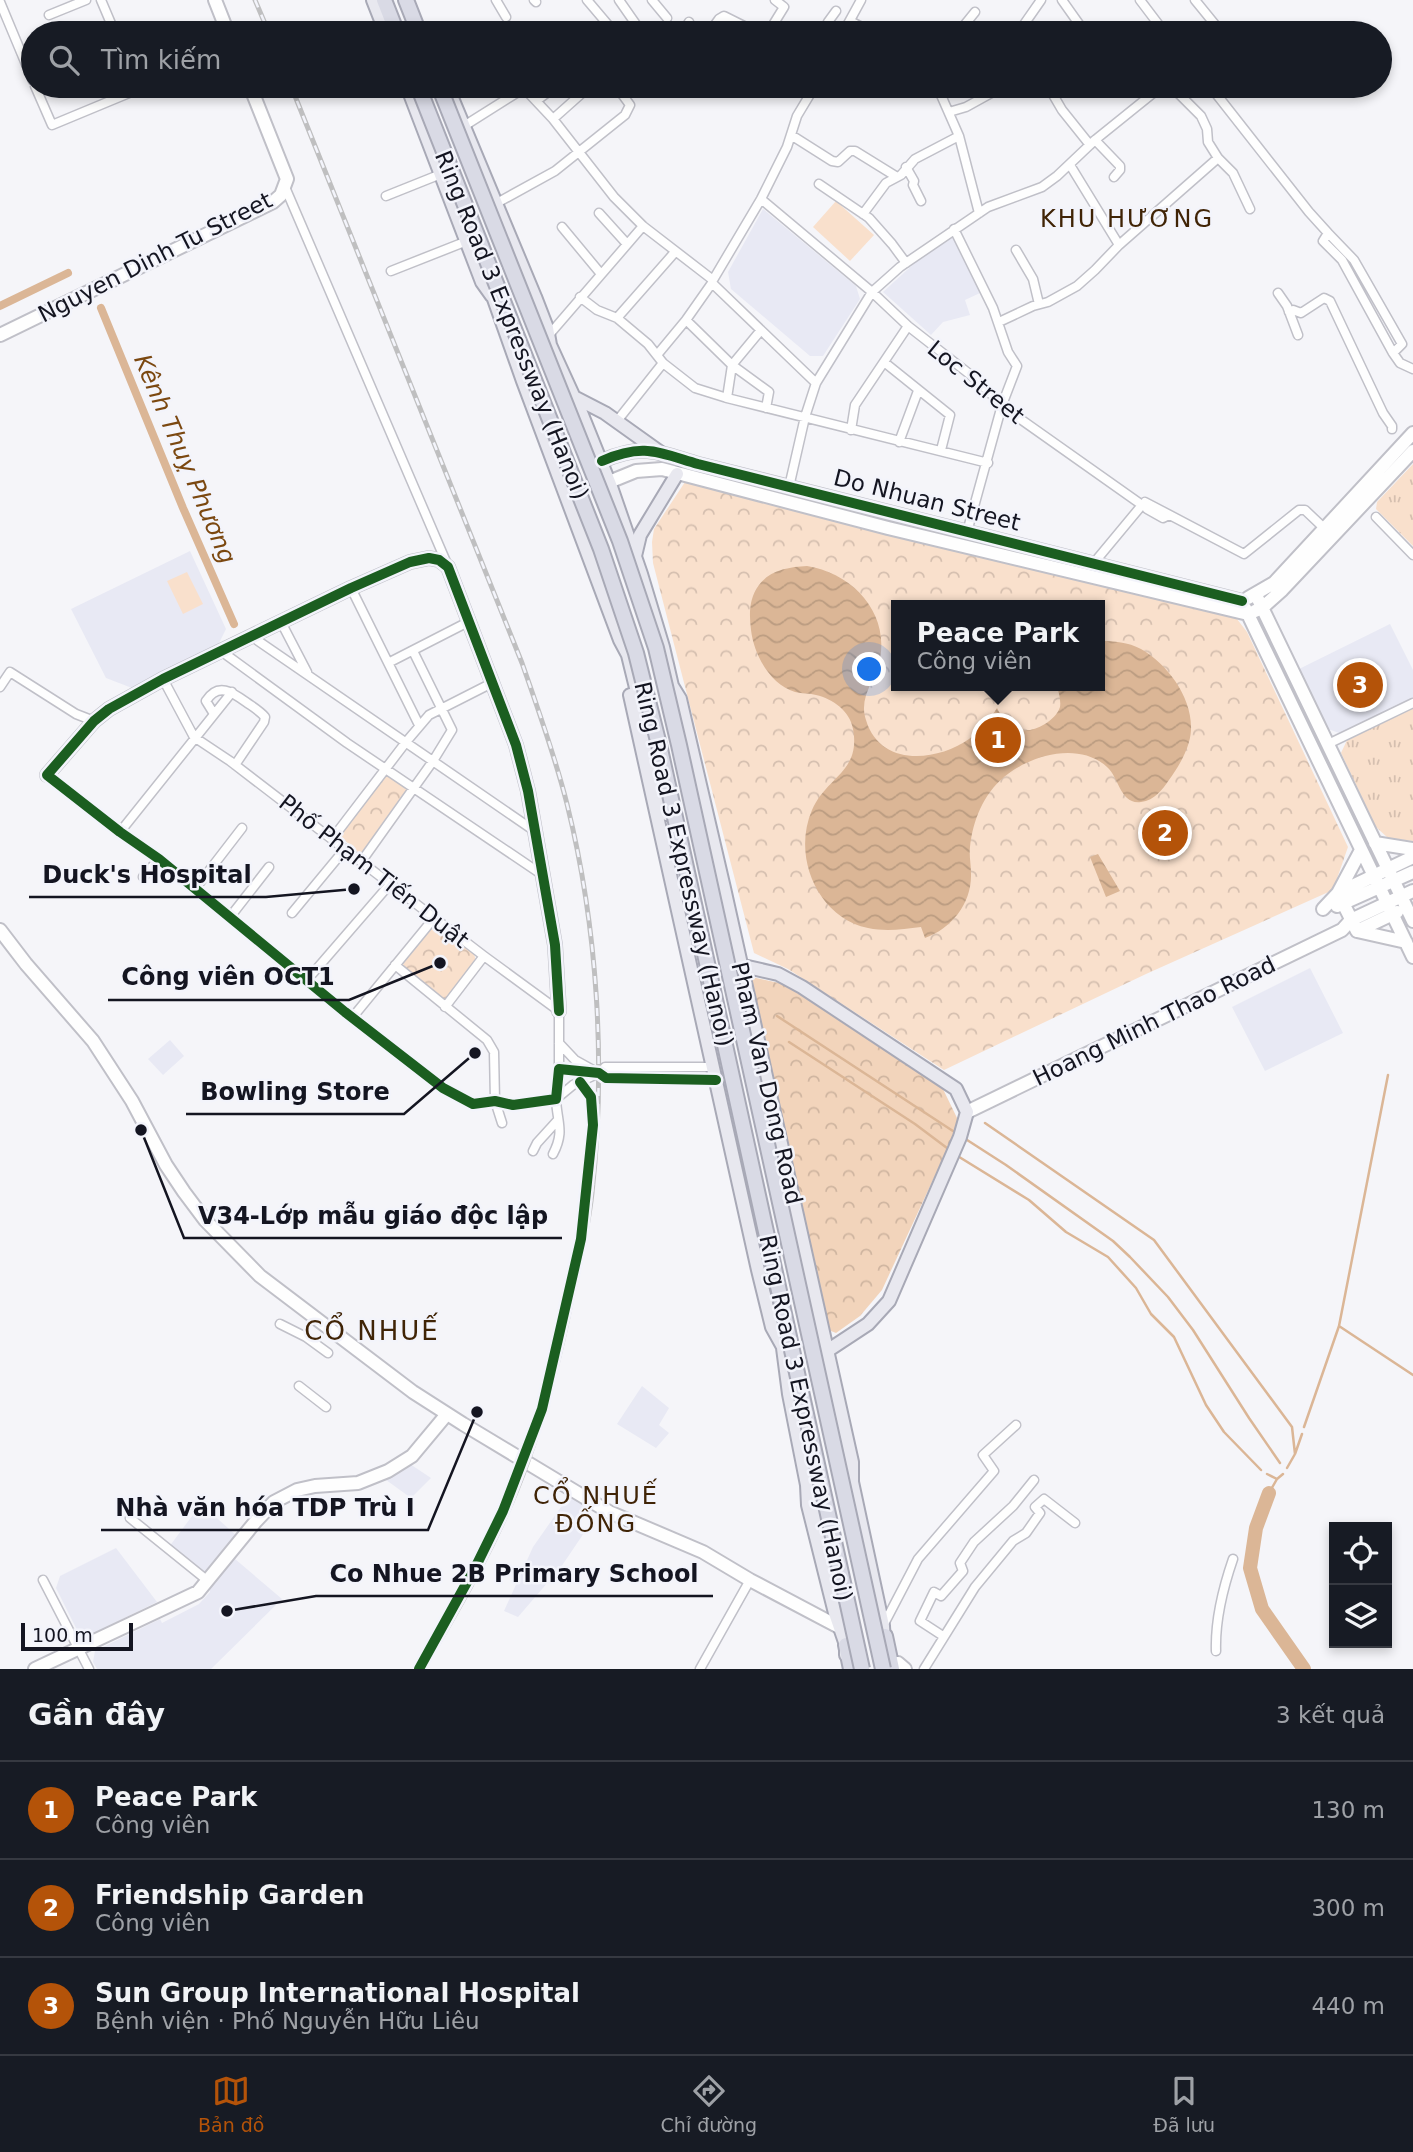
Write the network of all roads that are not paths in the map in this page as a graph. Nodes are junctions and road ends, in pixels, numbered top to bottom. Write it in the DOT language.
graph roads {
  1 [pos="86,0"];
  2 [pos="101,0"];
  3 [pos="215,0"];
  4 [pos="373,0"];
  5 [pos="382,0"];
  6 [pos="408,0"];
  7 [pos="496,0"];
  8 [pos="587,0"];
  9 [pos="619,0"];
  10 [pos="652,0"];
  11 [pos="775,0"];
  12 [pos="860,0"];
  13 [pos="1041,0"];
  14 [pos="1062,0"];
  15 [pos="1140,0"];
  16 [pos="1195,0"];
  17 [pos="0,2"];
  18 [pos="836,11"];
  19 [pos="975,12"];
  20 [pos="49,15"];
  21 [pos="506,17"];
  22 [pos="667,18"];
  23 [pos="109,21"];
  24 [pos="223,21"];
  25 [pos="381,21"];
  26 [pos="390,21"];
  27 [pos="415,21"];
  28 [pos="419,21"];
  29 [pos="605,21"];
  30 [pos="634,21"];
  31 [pos="718,21"];
  32 [pos="734,21"];
  33 [pos="775,21"];
  34 [pos="829,21"];
  35 [pos="850,21"];
  36 [pos="968,21"];
  37 [pos="1026,21"];
  38 [pos="1077,21"];
  39 [pos="1156,21"];
  40 [pos="1212,21"];
  41 [pos="21,48"];
  42 [pos="40,98"];
  43 [pos="115,98"];
  44 [pos="255,98"];
  45 [pos="412,98"];
  46 [pos="421,98"];
  47 [pos="421,98"];
  48 [pos="445,98"];
  49 [pos="445,98"];
  50 [pos="452,98"];
  51 [pos="508,98"];
  52 [pos="534,98"];
  53 [pos="540,98"];
  54 [pos="577,98"];
  55 [pos="626,98"];
  56 [pos="808,98"];
  57 [pos="942,98"];
  58 [pos="982,98"];
  59 [pos="1055,98"];
  60 [pos="1147,98"];
  61 [pos="1183,98"];
  62 [pos="1219,98"];
  63 [pos="536,101"];
  64 [pos="949,113"];
  65 [pos="553,120"];
  66 [pos="464,126"];
  67 [pos="791,135"];
  68 [pos="959,136"];
  69 [pos="1092,143"];
  70 [pos="579,153"];
  71 [pos="1218,158"];
  72 [pos="1070,165"];
  73 [pos="906,167"];
  74 [pos="441,174"];
  75 [pos="897,177"];
  76 [pos="1114,177"];
  77 [pos="819,184"];
  78 [pos="285,187"];
  79 [pos="386,196"];
  80 [pos="761,199"];
  81 [pos="922,201"];
  82 [pos="495,204"];
  83 [pos="1250,209"];
  84 [pos="979,212"];
  85 [pos="599,213"];
  86 [pos="863,214"];
  87 [pos="643,226"];
  88 [pos="562,227"];
  89 [pos="954,229"];
  90 [pos="1328,233"];
  91 [pos="467,241"];
  92 [pos="627,244"];
  93 [pos="1119,245"];
  94 [pos="1016,250"];
  95 [pos="675,251"];
  96 [pos="906,263"];
  97 [pos="391,271"];
  98 [pos="601,274"];
  99 [pos="713,281"];
  100 [pos="872,292"];
  101 [pos="1278,293"];
  102 [pos="580,297"];
  103 [pos="494,299"];
  104 [pos="1039,304"];
  105 [pos="1381,309"];
  106 [pos="1289,312"];
  107 [pos="1372,315"];
  108 [pos="617,318"];
  109 [pos="686,320"];
  110 [pos="999,322"];
  111 [pos="908,326"];
  112 [pos="761,330"];
  113 [pos="0,335"];
  114 [pos="1298,335"];
  115 [pos="549,340"];
  116 [pos="1393,353"];
  117 [pos="657,355"];
  118 [pos="884,362"];
  119 [pos="663,363"];
  120 [pos="732,365"];
  121 [pos="1413,369"];
  122 [pos="817,383"];
  123 [pos="918,391"];
  124 [pos="573,397"];
  125 [pos="727,398"];
  126 [pos="1002,405"];
  127 [pos="766,408"];
  128 [pos="805,417"];
  129 [pos="617,421"];
  130 [pos="1392,429"];
  131 [pos="850,430"];
  132 [pos="1413,433"];
  133 [pos="899,442"];
  134 [pos="941,450"];
  135 [pos="1413,451"];
  136 [pos="661,453"];
  137 [pos="602,461"];
  138 [pos="988,463"];
  139 [pos="677,474"];
  140 [pos="560,478"];
  141 [pos="609,482"];
  142 [pos="789,487"];
  143 [pos="568,498"];
  144 [pos="1143,504"];
  145 [pos="1343,517"];
  146 [pos="1376,517"];
  147 [pos="967,532"];
  148 [pos="1329,532"];
  149 [pos="1012,544"];
  150 [pos="1413,555"];
  151 [pos="635,556"];
  152 [pos="1009,558"];
  153 [pos="1093,564"];
  154 [pos="448,566"];
  155 [pos="351,588"];
  156 [pos="1256,595"];
  157 [pos="1242,601"];
  158 [pos="1262,608"];
  159 [pos="1248,614"];
  160 [pos="470,621"];
  161 [pos="281,622"];
  162 [pos="251,636"];
  163 [pos="620,640"];
  164 [pos="413,651"];
  165 [pos="221,652"];
  166 [pos="390,663"];
  167 [pos="309,675"];
  168 [pos="163,679"];
  169 [pos="492,682"];
  170 [pos="672,686"];
  171 [pos="0,687"];
  172 [pos="232,692"];
  173 [pos="1413,702"];
  174 [pos="441,708"];
  175 [pos="214,715"];
  176 [pos="94,721"];
  177 [pos="419,725"];
  178 [pos="194,737"];
  179 [pos="406,742"];
  180 [pos="1328,744"];
  181 [pos="1313,751"];
  182 [pos="433,761"];
  183 [pos="235,765"];
  184 [pos="386,768"];
  185 [pos="47,775"];
  186 [pos="412,787"];
  187 [pos="242,828"];
  188 [pos="120,832"];
  189 [pos="536,832"];
  190 [pos="332,839"];
  191 [pos="1375,842"];
  192 [pos="345,849"];
  193 [pos="1413,849"];
  194 [pos="1361,850"];
  195 [pos="1413,857"];
  196 [pos="159,859"];
  197 [pos="362,862"];
  198 [pos="269,867"];
  199 [pos="1413,872"];
  200 [pos="1391,875"];
  201 [pos="544,876"];
  202 [pos="143,877"];
  203 [pos="1377,882"];
  204 [pos="390,884"];
  205 [pos="195,888"];
  206 [pos="1341,899"];
  207 [pos="1408,900"];
  208 [pos="1323,909"];
  209 [pos="1390,909"];
  210 [pos="292,913"];
  211 [pos="230,917"];
  212 [pos="434,918"];
  213 [pos="1413,921"];
  214 [pos="1354,926"];
  215 [pos="0,929"];
  216 [pos="1406,942"];
  217 [pos="484,956"];
  218 [pos="1413,957"];
  219 [pos="395,965"];
  220 [pos="740,965"];
  221 [pos="307,980"];
  222 [pos="445,1007"];
  223 [pos="559,1011"];
  224 [pos="352,1018"];
  225 [pos="559,1043"];
  226 [pos="559,1069"];
  227 [pos="598,1073"];
  228 [pos="714,1073"];
  229 [pos="580,1082"];
  230 [pos="556,1099"];
  231 [pos="495,1101"];
  232 [pos="967,1112"];
  233 [pos="557,1121"];
  234 [pos="502,1124"];
  235 [pos="533,1151"];
  236 [pos="553,1154"];
  237 [pos="280,1324"];
  238 [pos="783,1348"];
  239 [pos="827,1351"];
  240 [pos="328,1353"];
  241 [pos="299,1386"];
  242 [pos="326,1407"];
  243 [pos="447,1414"];
  244 [pos="1016,1425"];
  245 [pos="522,1459"];
  246 [pos="1034,1480"];
  247 [pos="852,1482"];
  248 [pos="807,1485"];
  249 [pos="130,1518"];
  250 [pos="1075,1523"];
  251 [pos="1233,1559"];
  252 [pos="43,1580"];
  253 [pos="750,1580"];
  254 [pos="208,1581"];
  255 [pos="839,1627"];
  256 [pos="884,1631"];
  257 [pos="943,1636"];
  258 [pos="846,1645"];
  259 [pos="79,1650"];
  260 [pos="1216,1651"];
  261 [pos="894,1668"];
  262 [pos="35,1669"];
  263 [pos="89,1669"];
  264 [pos="419,1669"];
  265 [pos="699,1669"];
  266 [pos="845,1669"];
  267 [pos="851,1669"];
  268 [pos="860,1669"];
  269 [pos="924,1669"];
  1 -- 20 [label="street"];
  2 -- 23 [label="street"];
  3 -- 24 [label="street"];
  4 -- 25 [label="main road"];
  5 -- 26 [label="highway"];
  6 -- 27 [label="highway"];
  6 -- 28 [label="main road"];
  7 -- 21 [label="street"];
  8 -- 29 [label="street"];
  9 -- 30 [label="street"];
  10 -- 22 [label="street"];
  11 -- 33 [label="street"];
  12 -- 35 [label="street"];
  13 -- 37 [label="street"];
  14 -- 38 [label="street"];
  15 -- 39 [label="street"];
  16 -- 40 [label="street"];
  17 -- 41 [label="street"];
  18 -- 34 [label="street"];
  19 -- 36 [label="street"];
  31 -- 32 [label="street"];
  42 -- 43 [label="street"];
  44 -- 78 [label="street, Nguyen Dinh Tu Street"];
  45 -- 74 [label="main road, Pham Van Dong Road"];
  46 -- 103 [label="main road, Pham Van Dong Road"];
  47 -- 268 [label="highway, Ring Road 3 Expressway (Hanoi), bridge"];
  48 -- 115 [label="main road, Pham Van Dong Road"];
  49 -- 261 [label="highway, Ring Road 3 Expressway (Hanoi), bridge"];
  50 -- 66 [label="main road, Pham Van Dong Road"];
  51 -- 66 [label="street"];
  52 -- 63 [label="street"];
  53 -- 63 [label="street"];
  54 -- 65 [label="street"];
  55 -- 70 [label="street"];
  56 -- 67 [label="street"];
  57 -- 64 [label="street"];
  58 -- 64 [label="street"];
  59 -- 69 [label="street"];
  60 -- 69 [label="street"];
  61 -- 71 [label="street"];
  62 -- 90 [label="street"];
  63 -- 65 [label="street"];
  64 -- 68 [label="street"];
  65 -- 70 [label="street"];
  66 -- 82 [label="main road, Pham Van Dong Road"];
  67 -- 75 [label="street"];
  67 -- 80 [label="street"];
  68 -- 73 [label="street"];
  68 -- 84 [label="street"];
  69 -- 72 [label="street"];
  69 -- 76 [label="street"];
  70 -- 82 [label="street"];
  70 -- 87 [label="street"];
  71 -- 83 [label="street"];
  71 -- 93 [label="street"];
  72 -- 84 [label="street"];
  72 -- 93 [label="street"];
  73 -- 75 [label="street"];
  73 -- 81 [label="street"];
  74 -- 79 [label="street"];
  74 -- 91 [label="main road, Pham Van Dong Road"];
  75 -- 86 [label="street"];
  77 -- 86 [label="street"];
  78 -- 113 [label="street, Nguyen Dinh Tu Street"];
  78 -- 154 [label="street"];
  80 -- 99 [label="street"];
  80 -- 100 [label="street, Loc Street"];
  82 -- 115 [label="main road, Pham Van Dong Road"];
  84 -- 89 [label="street"];
  85 -- 92 [label="street"];
  86 -- 96 [label="street"];
  87 -- 92 [label="street"];
  87 -- 95 [label="street"];
  88 -- 98 [label="street"];
  89 -- 96 [label="street"];
  89 -- 110 [label="street"];
  90 -- 105 [label="street"];
  90 -- 107 [label="street"];
  91 -- 97 [label="street"];
  91 -- 103 [label="main road, Pham Van Dong Road"];
  92 -- 98 [label="street"];
  93 -- 104 [label="street"];
  94 -- 104 [label="street"];
  95 -- 99 [label="street"];
  95 -- 108 [label="street"];
  96 -- 100 [label="street"];
  98 -- 102 [label="street"];
  99 -- 109 [label="street"];
  99 -- 112 [label="street"];
  100 -- 111 [label="street, Loc Street"];
  100 -- 122 [label="street"];
  101 -- 106 [label="street"];
  102 -- 108 [label="street"];
  102 -- 115 [label="street"];
  103 -- 140 [label="main road, Pham Van Dong Road"];
  104 -- 110 [label="street"];
  105 -- 107 [label="street"];
  105 -- 116 [label="street"];
  106 -- 114 [label="street"];
  106 -- 130 [label="street"];
  107 -- 116 [label="street"];
  108 -- 117 [label="street"];
  109 -- 117 [label="street"];
  109 -- 120 [label="street"];
  110 -- 126 [label="street"];
  111 -- 118 [label="street"];
  111 -- 126 [label="street, Loc Street"];
  112 -- 120 [label="street"];
  112 -- 122 [label="street"];
  115 -- 124 [label="main road, Pham Van Dong Road"];
  116 -- 121 [label="street"];
  117 -- 119 [label="street"];
  118 -- 123 [label="street"];
  118 -- 131 [label="street"];
  119 -- 125 [label="street"];
  119 -- 129 [label="street"];
  120 -- 125 [label="street"];
  120 -- 127 [label="street"];
  122 -- 128 [label="street"];
  123 -- 133 [label="street"];
  123 -- 134 [label="street"];
  124 -- 129 [label="main road"];
  124 -- 137 [label="main road, Pham Van Dong Road"];
  125 -- 127 [label="street"];
  126 -- 138 [label="street"];
  126 -- 144 [label="street, Loc Street"];
  127 -- 128 [label="street"];
  128 -- 131 [label="street"];
  128 -- 142 [label="street"];
  129 -- 136 [label="main road"];
  131 -- 133 [label="street"];
  132 -- 145 [label="street"];
  133 -- 134 [label="street"];
  134 -- 138 [label="street"];
  135 -- 145 [label="street"];
  136 -- 137 [label="street, Do Nhuan Street"];
  136 -- 142 [label="street, Do Nhuan Street"];
  137 -- 140 [label="main road"];
  137 -- 141 [label="main road, Pham Van Dong Road"];
  138 -- 147 [label="street"];
  139 -- 141 [label="street, Do Nhuan Street"];
  139 -- 151 [label="main road"];
  139 -- 152 [label="street, Do Nhuan Street"];
  140 -- 143 [label="main road, Pham Van Dong Road"];
  141 -- 143 [label="main road"];
  141 -- 151 [label="main road, Pham Van Dong Road"];
  142 -- 147 [label="street, Do Nhuan Street"];
  143 -- 163 [label="main road, Pham Van Dong Road"];
  144 -- 148 [label="street, Loc Street"];
  144 -- 153 [label="street"];
  145 -- 148 [label="street"];
  146 -- 150 [label="street"];
  147 -- 149 [label="street, Do Nhuan Street"];
  148 -- 156 [label="street"];
  148 -- 158 [label="street"];
  149 -- 152 [label="street"];
  149 -- 153 [label="street, Do Nhuan Street"];
  151 -- 170 [label="main road, Pham Van Dong Road"];
  152 -- 159 [label="street, Do Nhuan Street"];
  153 -- 157 [label="street, Do Nhuan Street"];
  154 -- 155 [label="street"];
  154 -- 160 [label="street"];
  155 -- 161 [label="street"];
  155 -- 166 [label="street"];
  156 -- 157 [label="street"];
  156 -- 158 [label="street"];
  157 -- 159 [label="street"];
  158 -- 159 [label="street"];
  158 -- 180 [label="street"];
  159 -- 181 [label="street"];
  160 -- 164 [label="street"];
  160 -- 169 [label="street"];
  161 -- 162 [label="street"];
  161 -- 167 [label="street"];
  162 -- 165 [label="street"];
  162 -- 167 [label="street"];
  163 -- 228 [label="main road, Pham Van Dong Road"];
  163 -- 238 [label="main road, Pham Van Dong Road"];
  164 -- 166 [label="street"];
  164 -- 174 [label="street"];
  165 -- 168 [label="street"];
  165 -- 184 [label="street"];
  166 -- 177 [label="street"];
  167 -- 179 [label="street"];
  168 -- 176 [label="street"];
  168 -- 178 [label="street, Phố Phạm Tiến Duật"];
  169 -- 174 [label="street"];
  169 -- 189 [label="street"];
  170 -- 220 [label="main road, Pham Van Dong Road"];
  170 -- 247 [label="main road, Pham Van Dong Road"];
  171 -- 176 [label="street"];
  172 -- 175 [label="street"];
  172 -- 175 [label="street"];
  172 -- 183 [label="street"];
  173 -- 180 [label="street"];
  174 -- 177 [label="street"];
  174 -- 182 [label="street"];
  175 -- 178 [label="street"];
  176 -- 185 [label="street"];
  177 -- 179 [label="street"];
  178 -- 183 [label="street, Phố Phạm Tiến Duật"];
  178 -- 188 [label="street"];
  179 -- 182 [label="street"];
  179 -- 184 [label="street"];
  180 -- 181 [label="street"];
  180 -- 191 [label="street"];
  181 -- 194 [label="street"];
  182 -- 186 [label="street"];
  182 -- 189 [label="street"];
  183 -- 190 [label="street, Phố Phạm Tiến Duật"];
  184 -- 186 [label="street"];
  184 -- 190 [label="street"];
  185 -- 188 [label="street"];
  186 -- 197 [label="street"];
  186 -- 201 [label="street"];
  187 -- 205 [label="street"];
  188 -- 196 [label="street"];
  189 -- 201 [label="street"];
  190 -- 192 [label="street, Phố Phạm Tiến Duật"];
  191 -- 193 [label="street"];
  191 -- 200 [label="street"];
  192 -- 197 [label="street, Phố Phạm Tiến Duật"];
  192 -- 210 [label="street"];
  194 -- 203 [label="street"];
  194 -- 206 [label="street"];
  195 -- 200 [label="street"];
  196 -- 202 [label="street"];
  196 -- 205 [label="street"];
  197 -- 204 [label="street, Phố Phạm Tiến Duật"];
  198 -- 211 [label="street"];
  199 -- 200 [label="street"];
  200 -- 203 [label="street"];
  200 -- 207 [label="street"];
  201 -- 223 [label="street"];
  203 -- 206 [label="street"];
  203 -- 209 [label="street"];
  204 -- 212 [label="street, Phố Phạm Tiến Duật"];
  204 -- 221 [label="street"];
  205 -- 211 [label="street"];
  206 -- 208 [label="street"];
  206 -- 214 [label="street"];
  207 -- 209 [label="street"];
  207 -- 213 [label="street"];
  209 -- 214 [label="street"];
  209 -- 216 [label="street"];
  211 -- 221 [label="street"];
  212 -- 217 [label="street, Phố Phạm Tiến Duật"];
  212 -- 219 [label="street"];
  214 -- 216 [label="street, Hoang Minh Thao Road"];
  214 -- 232 [label="street, Hoang Minh Thao Road"];
  215 -- 243 [label="street"];
  216 -- 218 [label="street"];
  217 -- 222 [label="street"];
  217 -- 223 [label="street, Phố Phạm Tiến Duật"];
  219 -- 222 [label="street"];
  219 -- 224 [label="street"];
  220 -- 232 [label="main road"];
  220 -- 239 [label="main road, Pham Van Dong Road"];
  221 -- 224 [label="street"];
  222 -- 231 [label="street"];
  223 -- 225 [label="street"];
  224 -- 231 [label="street"];
  225 -- 226 [label="street"];
  225 -- 227 [label="street"];
  226 -- 227 [label="street"];
  226 -- 230 [label="street"];
  227 -- 228 [label="street"];
  227 -- 228 [label="street"];
  227 -- 229 [label="street"];
  228 -- 238 [label="main road, Pham Van Dong Road"];
  229 -- 230 [label="street"];
  229 -- 245 [label="street"];
  230 -- 231 [label="street"];
  230 -- 233 [label="street"];
  231 -- 234 [label="street"];
  232 -- 239 [label="main road"];
  233 -- 235 [label="street"];
  233 -- 236 [label="street"];
  237 -- 240 [label="street"];
  238 -- 248 [label="main road, Pham Van Dong Road"];
  239 -- 247 [label="main road, Pham Van Dong Road"];
  241 -- 242 [label="street"];
  243 -- 245 [label="street"];
  243 -- 254 [label="street"];
  244 -- 256 [label="street"];
  245 -- 253 [label="street"];
  245 -- 264 [label="street"];
  246 -- 257 [label="street"];
  247 -- 256 [label="main road, Pham Van Dong Road"];
  248 -- 255 [label="main road, Pham Van Dong Road"];
  248 -- 268 [label="main road, Pham Van Dong Road"];
  249 -- 254 [label="street"];
  250 -- 257 [label="street"];
  251 -- 260 [label="street"];
  252 -- 259 [label="street"];
  253 -- 255 [label="street"];
  253 -- 265 [label="street"];
  254 -- 259 [label="street"];
  255 -- 258 [label="main road, Pham Van Dong Road"];
  256 -- 261 [label="highway"];
  257 -- 269 [label="street"];
  258 -- 266 [label="main road, Pham Van Dong Road"];
  258 -- 267 [label="highway"];
  259 -- 262 [label="street"];
  259 -- 263 [label="street"];
}
